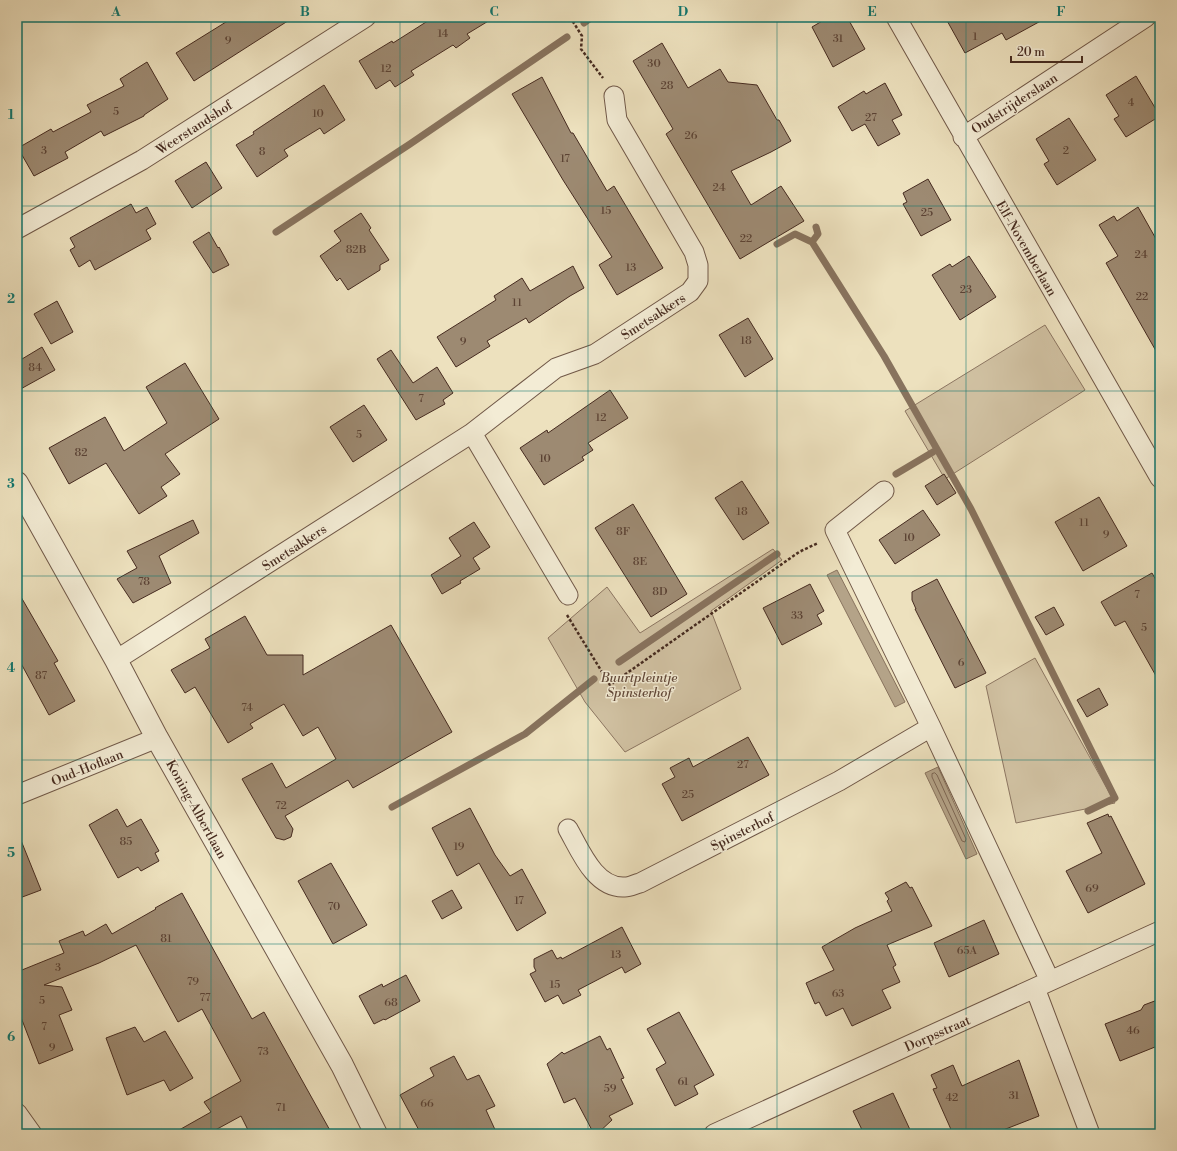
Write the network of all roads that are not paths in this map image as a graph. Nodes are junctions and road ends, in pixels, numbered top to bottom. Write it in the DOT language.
graph roads {
  1 [pos="366,17"];
  2 [pos="896,17"];
  3 [pos="1146,17"];
  4 [pos="614,96"];
  5 [pos="963,137"];
  6 [pos="17,229"];
  7 [pos="472,433"];
  8 [pos="1160,478"];
  9 [pos="17,483"];
  10 [pos="884,491"];
  11 [pos="568,595"];
  12 [pos="116,660"];
  13 [pos="931,727"];
  14 [pos="157,738"];
  15 [pos="17,796"];
  16 [pos="568,829"];
  17 [pos="1160,931"];
  18 [pos="1043,985"];
  19 [pos="17,1113"];
  20 [pos="32,1134"];
  21 [pos="376,1134"];
  22 [pos="714,1134"];
  23 [pos="1090,1134"];
  1 -- 6 [label="street, Weerstandshof"];
  2 -- 5 [label="street, Elf-Novemberlaan"];
  3 -- 5 [label="street, Oudstrijderslaan"];
  4 -- 7 [label="street, Smetsakkers"];
  5 -- 8 [label="street, Elf-Novemberlaan"];
  7 -- 11 [label="street"];
  7 -- 12 [label="street, Smetsakkers"];
  9 -- 12 [label="street, Koning-Albertlaan"];
  10 -- 13 [label="street"];
  12 -- 14 [label="street, Koning-Albertlaan"];
  13 -- 16 [label="street, Spinsterhof"];
  13 -- 18 [label="street"];
  14 -- 15 [label="street, Oud-Hoflaan"];
  14 -- 21 [label="street, Koning-Albertlaan"];
  17 -- 18 [label="street, Dorpsstraat"];
  18 -- 22 [label="street, Dorpsstraat"];
  18 -- 23 [label="street"];
  19 -- 20 [label="street"];
}
